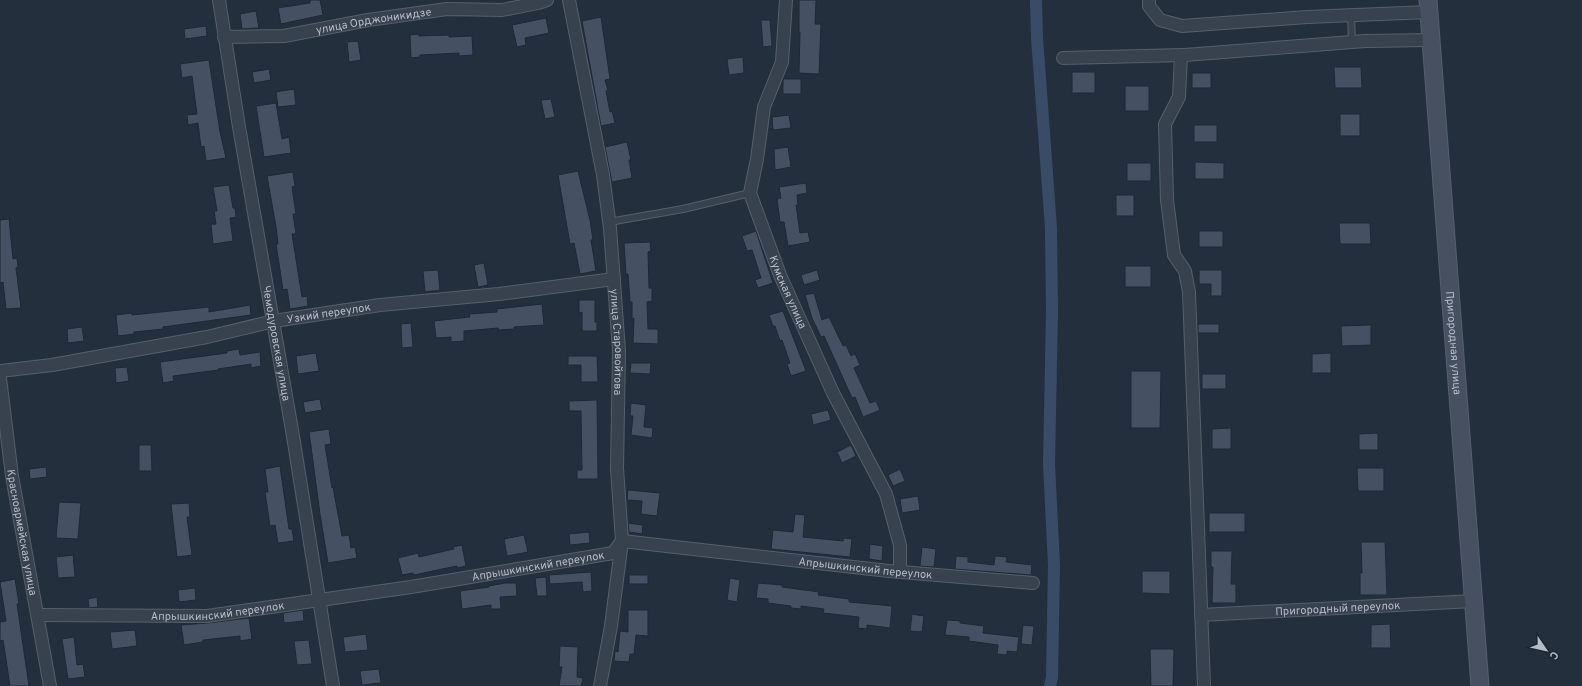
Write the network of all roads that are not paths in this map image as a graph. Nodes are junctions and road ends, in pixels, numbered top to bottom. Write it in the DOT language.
graph roads {
  1 [pos="219,0"];
  2 [pos="547,0"];
  3 [pos="569,0"];
  4 [pos="786,0"];
  5 [pos="1149,3"];
  6 [pos="1428,6"];
  7 [pos="1351,15"];
  8 [pos="224,36"];
  9 [pos="1431,40"];
  10 [pos="1352,42"];
  11 [pos="1181,55"];
  12 [pos="1063,58"];
  13 [pos="750,193"];
  14 [pos="609,222"];
  15 [pos="614,279"];
  16 [pos="274,321"];
  17 [pos="0,371"];
  18 [pos="0,378"];
  19 [pos="622,541"];
  20 [pos="900,572"];
  21 [pos="1033,584"];
  22 [pos="319,599"];
  23 [pos="1474,601"];
  24 [pos="38,615"];
  25 [pos="1201,615"];
  26 [pos="50,686"];
  27 [pos="333,686"];
  28 [pos="600,686"];
  29 [pos="1204,686"];
  30 [pos="1480,686"];
  1 -- 8 [label="street, Чемодуровская улица"];
  2 -- 8 [label="street, улица Орджоникидзе"];
  3 -- 14 [label="street, улица Старовойтова"];
  4 -- 13 [label="street"];
  5 -- 7 [label="street"];
  6 -- 7 [label="street"];
  6 -- 9 [label="street, Пригородная улица"];
  7 -- 10 [label="lane"];
  8 -- 16 [label="street, Чемодуровская улица"];
  9 -- 10 [label="street"];
  9 -- 23 [label="street, Пригородная улица"];
  10 -- 11 [label="street"];
  11 -- 12 [label="street"];
  11 -- 25 [label="street"];
  13 -- 14 [label="lane"];
  13 -- 20 [label="street, Кумская улица"];
  14 -- 15 [label="street, улица Старовойтова"];
  15 -- 16 [label="street, Узкий переулок"];
  15 -- 19 [label="street, улица Старовойтова"];
  16 -- 17 [label="street, Узкий переулок"];
  16 -- 22 [label="street, Чемодуровская улица"];
  18 -- 24 [label="street, Красноармейская улица"];
  19 -- 20 [label="street, Апрышкинский переулок"];
  19 -- 22 [label="street, Апрышкинский переулок"];
  19 -- 28 [label="street, улица Старовойтова"];
  20 -- 21 [label="street, Апрышкинский переулок"];
  22 -- 24 [label="street, Апрышкинский переулок"];
  22 -- 27 [label="street, Чемодуровская улица"];
  23 -- 25 [label="street, Пригородный переулок"];
  23 -- 30 [label="street, Пригородная улица"];
  24 -- 26 [label="street, Красноармейская улица"];
  25 -- 29 [label="street"];
}
